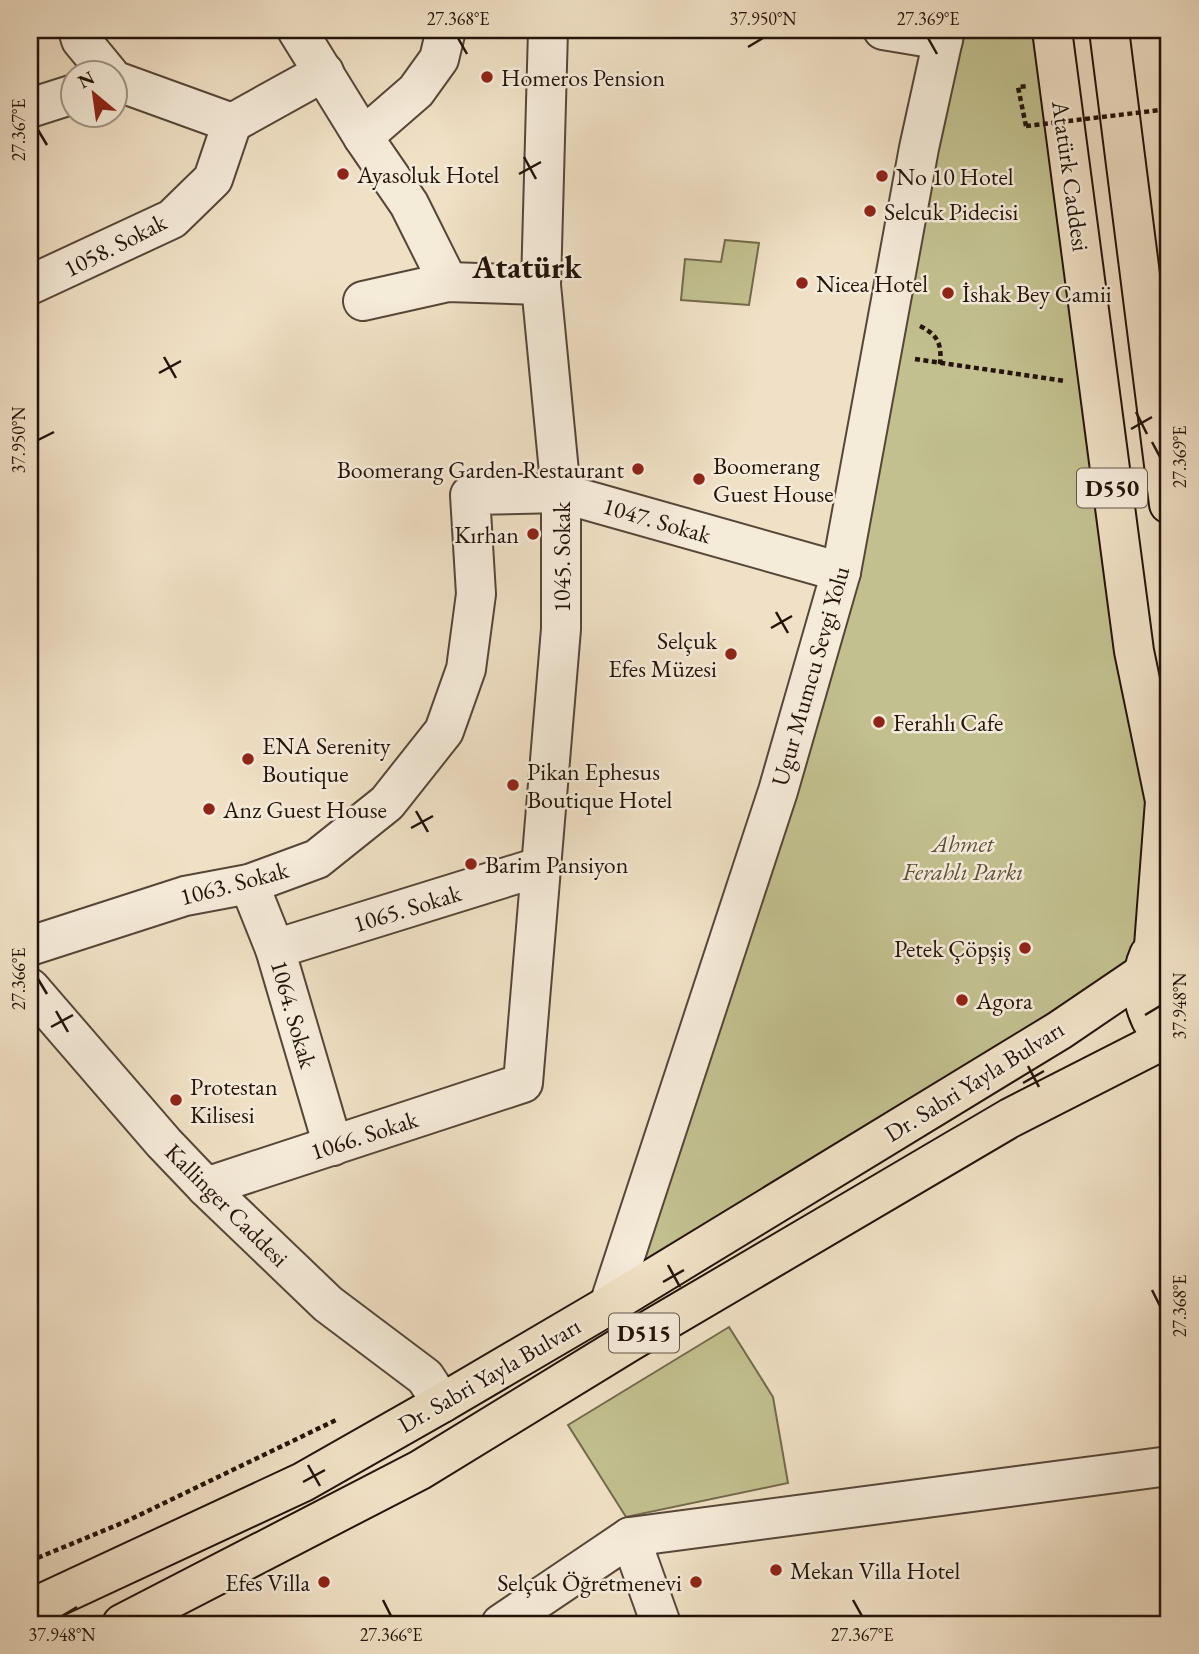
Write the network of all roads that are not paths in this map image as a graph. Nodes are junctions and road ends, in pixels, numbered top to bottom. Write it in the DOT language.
graph roads {
  1 [pos="78,30"];
  2 [pos="297,30"];
  3 [pos="446,30"];
  4 [pos="548,30"];
  5 [pos="883,30"];
  6 [pos="1052,30"];
  7 [pos="1109,30"];
  8 [pos="944,35"];
  9 [pos="97,60"];
  10 [pos="324,72"];
  11 [pos="130,86"];
  12 [pos="60,98"];
  13 [pos="30,108"];
  14 [pos="232,123"];
  15 [pos="363,137"];
  16 [pos="448,282"];
  17 [pos="30,285"];
  18 [pos="541,285"];
  19 [pos="363,300"];
  20 [pos="1166,455"];
  21 [pos="561,493"];
  22 [pos="470,495"];
  23 [pos="1169,504"];
  24 [pos="841,572"];
  25 [pos="539,867"];
  26 [pos="249,884"];
  27 [pos="30,946"];
  28 [pos="275,949"];
  29 [pos="1156,949"];
  30 [pos="30,988"];
  31 [pos="1167,1040"];
  32 [pos="523,1083"];
  33 [pos="333,1146"];
  34 [pos="206,1187"];
  35 [pos="609,1305"];
  36 [pos="442,1404"];
  37 [pos="1169,1466"];
  38 [pos="630,1537"];
  39 [pos="30,1609"];
  40 [pos="122,1624"];
  41 [pos="501,1624"];
  42 [pos="661,1624"];
  1 -- 9 [label="street"];
  2 -- 10 [label="street"];
  3 -- 15 [label="street"];
  4 -- 18 [label="street, 1045. Sokak"];
  5 -- 8 [label="street"];
  6 -- 29 [label="highway, Atatürk Caddesi / D550"];
  7 -- 20 [label="highway, D550"];
  8 -- 24 [label="street, Ugur Mumcu Sevgi Yolu"];
  10 -- 14 [label="street"];
  10 -- 15 [label="street"];
  11 -- 14 [label="street"];
  12 -- 13 [label="street"];
  14 -- 17 [label="street, 1058. Sokak"];
  15 -- 16 [label="street"];
  16 -- 18 [label="street"];
  16 -- 19 [label="street"];
  18 -- 21 [label="street, 1045. Sokak"];
  20 -- 23 [label="highway, D550"];
  21 -- 22 [label="street, 1047. Sokak"];
  21 -- 24 [label="street, 1047. Sokak"];
  21 -- 25 [label="street, 1045. Sokak"];
  22 -- 26 [label="street, 1063. Sokak"];
  24 -- 35 [label="street, Ugur Mumcu Sevgi Yolu"];
  25 -- 28 [label="street, 1065. Sokak"];
  25 -- 32 [label="street, 1045. Sokak"];
  26 -- 27 [label="street, 1063. Sokak"];
  26 -- 28 [label="street, 1064. Sokak"];
  28 -- 33 [label="street, 1064. Sokak"];
  29 -- 31 [label="highway, Atatürk Caddesi"];
  29 -- 35 [label="highway, Dr. Sabri Yayla Bulvarı / D515"];
  30 -- 34 [label="street, Kallinger Caddesi"];
  31 -- 40 [label="highway, Dr. Sabri Yayla Bulvarı / D515"];
  32 -- 33 [label="street, 1066. Sokak"];
  33 -- 34 [label="street, 1066. Sokak"];
  34 -- 36 [label="street, Kallinger Caddesi"];
  35 -- 36 [label="highway, Dr. Sabri Yayla Bulvarı / D515"];
  36 -- 39 [label="highway, Dr. Sabri Yayla Bulvarı / D515"];
  37 -- 38 [label="street"];
  38 -- 41 [label="street"];
  38 -- 42 [label="street"];
}
